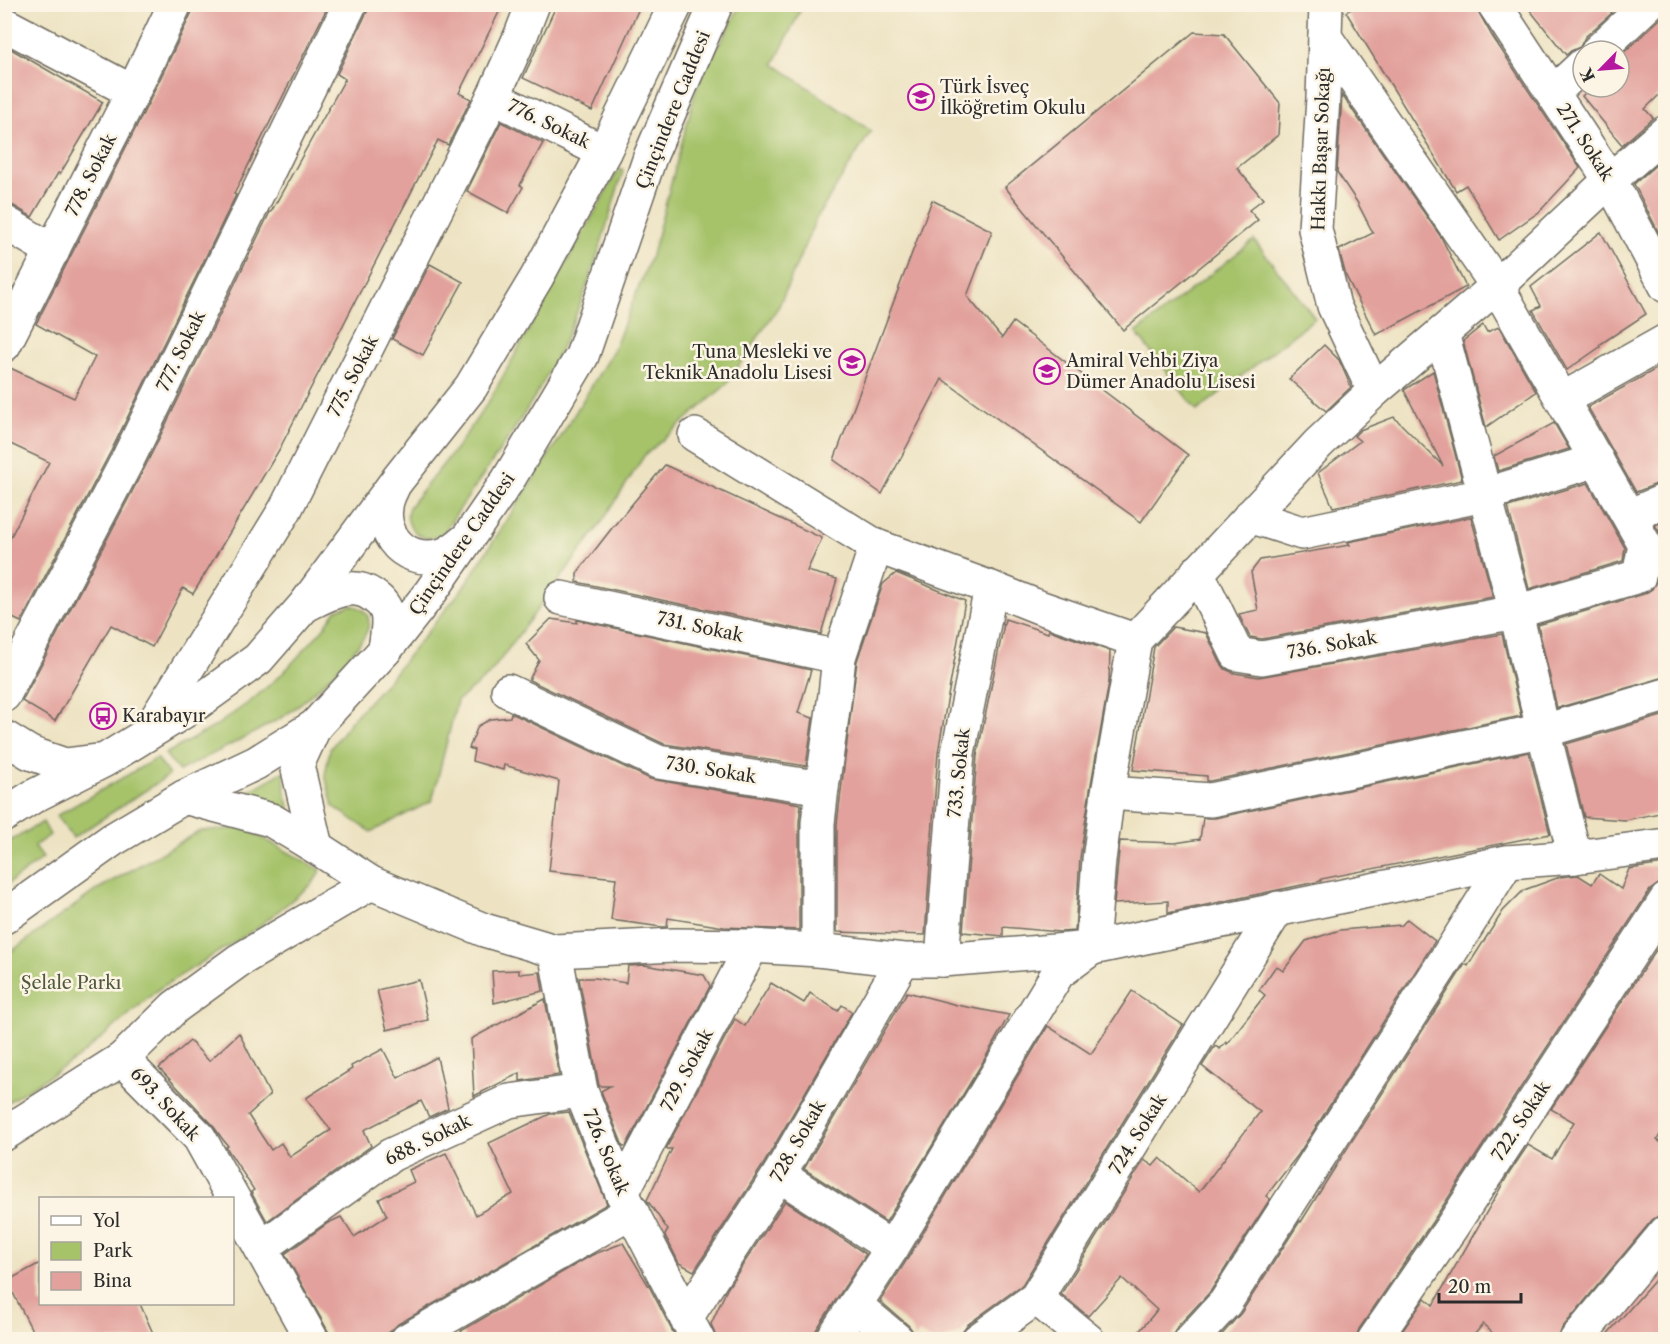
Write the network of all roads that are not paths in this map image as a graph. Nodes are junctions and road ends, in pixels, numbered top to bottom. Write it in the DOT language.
graph roads {
  1 [pos="175,4"];
  2 [pos="350,4"];
  3 [pos="533,4"];
  4 [pos="676,4"];
  5 [pos="716,4"];
  6 [pos="1326,4"];
  7 [pos="1494,4"];
  8 [pos="1648,4"];
  9 [pos="9,18"];
  10 [pos="1324,37"];
  11 [pos="1611,39"];
  12 [pos="1571,76"];
  13 [pos="133,92"];
  14 [pos="1553,93"];
  15 [pos="493,97"];
  16 [pos="1665,132"];
  17 [pos="604,152"];
  18 [pos="1610,180"];
  19 [pos="4,222"];
  20 [pos="53,251"];
  21 [pos="1497,286"];
  22 [pos="1665,286"];
  23 [pos="1442,333"];
  24 [pos="1665,340"];
  25 [pos="4,345"];
  26 [pos="1374,391"];
  27 [pos="1563,399"];
  28 [pos="695,435"];
  29 [pos="1597,460"];
  30 [pos="398,479"];
  31 [pos="1484,495"];
  32 [pos="1665,500"];
  33 [pos="1250,516"];
  34 [pos="1629,516"];
  35 [pos="466,540"];
  36 [pos="876,546"];
  37 [pos="1197,572"];
  38 [pos="991,588"];
  39 [pos="561,598"];
  40 [pos="305,605"];
  41 [pos="1516,612"];
  42 [pos="1135,640"];
  43 [pos="385,650"];
  44 [pos="839,657"];
  45 [pos="508,691"];
  46 [pos="4,695"];
  47 [pos="1665,696"];
  48 [pos="315,726"];
  49 [pos="1543,730"];
  50 [pos="147,734"];
  51 [pos="4,737"];
  52 [pos="105,760"];
  53 [pos="822,788"];
  54 [pos="1108,794"];
  55 [pos="184,797"];
  56 [pos="4,815"];
  57 [pos="1665,845"];
  58 [pos="316,847"];
  59 [pos="1575,857"];
  60 [pos="1507,862"];
  61 [pos="371,883"];
  62 [pos="1665,900"];
  63 [pos="1278,908"];
  64 [pos="4,917"];
  65 [pos="752,946"];
  66 [pos="1092,948"];
  67 [pos="818,950"];
  68 [pos="555,951"];
  69 [pos="903,960"];
  70 [pos="942,960"];
  71 [pos="122,1059"];
  72 [pos="581,1091"];
  73 [pos="4,1134"];
  74 [pos="779,1175"];
  75 [pos="233,1197"];
  76 [pos="234,1200"];
  77 [pos="627,1202"];
  78 [pos="1665,1233"];
  79 [pos="261,1248"];
  80 [pos="892,1248"];
  81 [pos="1036,1298"];
  82 [pos="855,1305"];
  83 [pos="692,1329"];
  84 [pos="312,1339"];
  85 [pos="407,1340"];
  86 [pos="832,1340"];
  87 [pos="897,1340"];
  88 [pos="978,1340"];
  89 [pos="1088,1340"];
  90 [pos="1191,1340"];
  91 [pos="1374,1340"];
  92 [pos="1576,1340"];
  1 -- 13 [label="street, 778. Sokak"];
  2 -- 46 [label="street, 777. Sokak"];
  3 -- 15 [label="street, 775. Sokak"];
  4 -- 17 [label="street, Çinçindere Caddesi"];
  5 -- 35 [label="street, Çinçindere Caddesi"];
  6 -- 10 [label="street, Hakkı Başar Sokağı"];
  7 -- 14 [label="street, 271. Sokak"];
  8 -- 11 [label="street"];
  9 -- 13 [label="street"];
  10 -- 21 [label="street"];
  10 -- 26 [label="street, Hakkı Başar Sokağı"];
  12 -- 14 [label="street"];
  13 -- 20 [label="street, 778. Sokak"];
  14 -- 18 [label="street, 271. Sokak"];
  15 -- 17 [label="street, 776. Sokak"];
  15 -- 50 [label="street, 775. Sokak"];
  16 -- 18 [label="street"];
  17 -- 30 [label="street, Çinçindere Caddesi"];
  18 -- 21 [label="street"];
  18 -- 22 [label="street, 271. Sokak"];
  19 -- 20 [label="street"];
  20 -- 25 [label="street, 778. Sokak"];
  21 -- 23 [label="street"];
  21 -- 27 [label="street"];
  23 -- 26 [label="street"];
  23 -- 31 [label="street"];
  24 -- 27 [label="street"];
  26 -- 33 [label="street"];
  27 -- 29 [label="street"];
  28 -- 36 [label="street"];
  29 -- 31 [label="street"];
  29 -- 34 [label="street"];
  30 -- 35 [label="street"];
  30 -- 40 [label="street, Çinçindere Caddesi"];
  31 -- 33 [label="street"];
  31 -- 41 [label="street"];
  32 -- 34 [label="street"];
  33 -- 37 [label="street"];
  34 -- 41 [label="street"];
  35 -- 43 [label="street, Çinçindere Caddesi"];
  36 -- 38 [label="street"];
  36 -- 44 [label="street"];
  37 -- 41 [label="street, 736. Sokak"];
  37 -- 42 [label="street"];
  38 -- 42 [label="street"];
  38 -- 70 [label="street, 733. Sokak"];
  39 -- 44 [label="street, 731. Sokak"];
  40 -- 43 [label="street"];
  40 -- 50 [label="street, Çinçindere Caddesi"];
  41 -- 49 [label="street"];
  42 -- 54 [label="street"];
  43 -- 48 [label="street, Çinçindere Caddesi"];
  44 -- 53 [label="street"];
  45 -- 53 [label="street, 730. Sokak"];
  47 -- 49 [label="street"];
  48 -- 55 [label="street, Çinçindere Caddesi"];
  48 -- 58 [label="street"];
  49 -- 54 [label="street"];
  49 -- 59 [label="street"];
  50 -- 52 [label="street, Çinçindere Caddesi"];
  51 -- 52 [label="street"];
  52 -- 56 [label="street, Çinçindere Caddesi"];
  53 -- 67 [label="street"];
  54 -- 66 [label="street"];
  55 -- 58 [label="street"];
  55 -- 64 [label="street, Çinçindere Caddesi"];
  57 -- 59 [label="street"];
  58 -- 61 [label="street"];
  59 -- 60 [label="street"];
  60 -- 63 [label="street"];
  60 -- 90 [label="street"];
  61 -- 68 [label="street"];
  61 -- 71 [label="street"];
  62 -- 91 [label="street, 722. Sokak"];
  63 -- 66 [label="street"];
  63 -- 81 [label="street, 724. Sokak"];
  65 -- 67 [label="street"];
  65 -- 68 [label="street"];
  65 -- 77 [label="street, 729. Sokak"];
  66 -- 70 [label="street"];
  66 -- 80 [label="street"];
  67 -- 69 [label="street"];
  68 -- 72 [label="street, 726. Sokak"];
  69 -- 70 [label="street"];
  69 -- 74 [label="street, 728. Sokak"];
  71 -- 73 [label="street"];
  71 -- 75 [label="street, 693. Sokak"];
  72 -- 77 [label="street, 726. Sokak"];
  72 -- 79 [label="street, 688. Sokak"];
  74 -- 80 [label="street"];
  74 -- 83 [label="street, 728. Sokak"];
  76 -- 79 [label="street, 693. Sokak"];
  77 -- 83 [label="street, 726. Sokak"];
  77 -- 85 [label="street"];
  78 -- 92 [label="street"];
  79 -- 84 [label="street, 693. Sokak"];
  80 -- 82 [label="street"];
  81 -- 88 [label="street, 724. Sokak"];
  81 -- 89 [label="street"];
  82 -- 86 [label="street"];
  82 -- 87 [label="street"];
}
